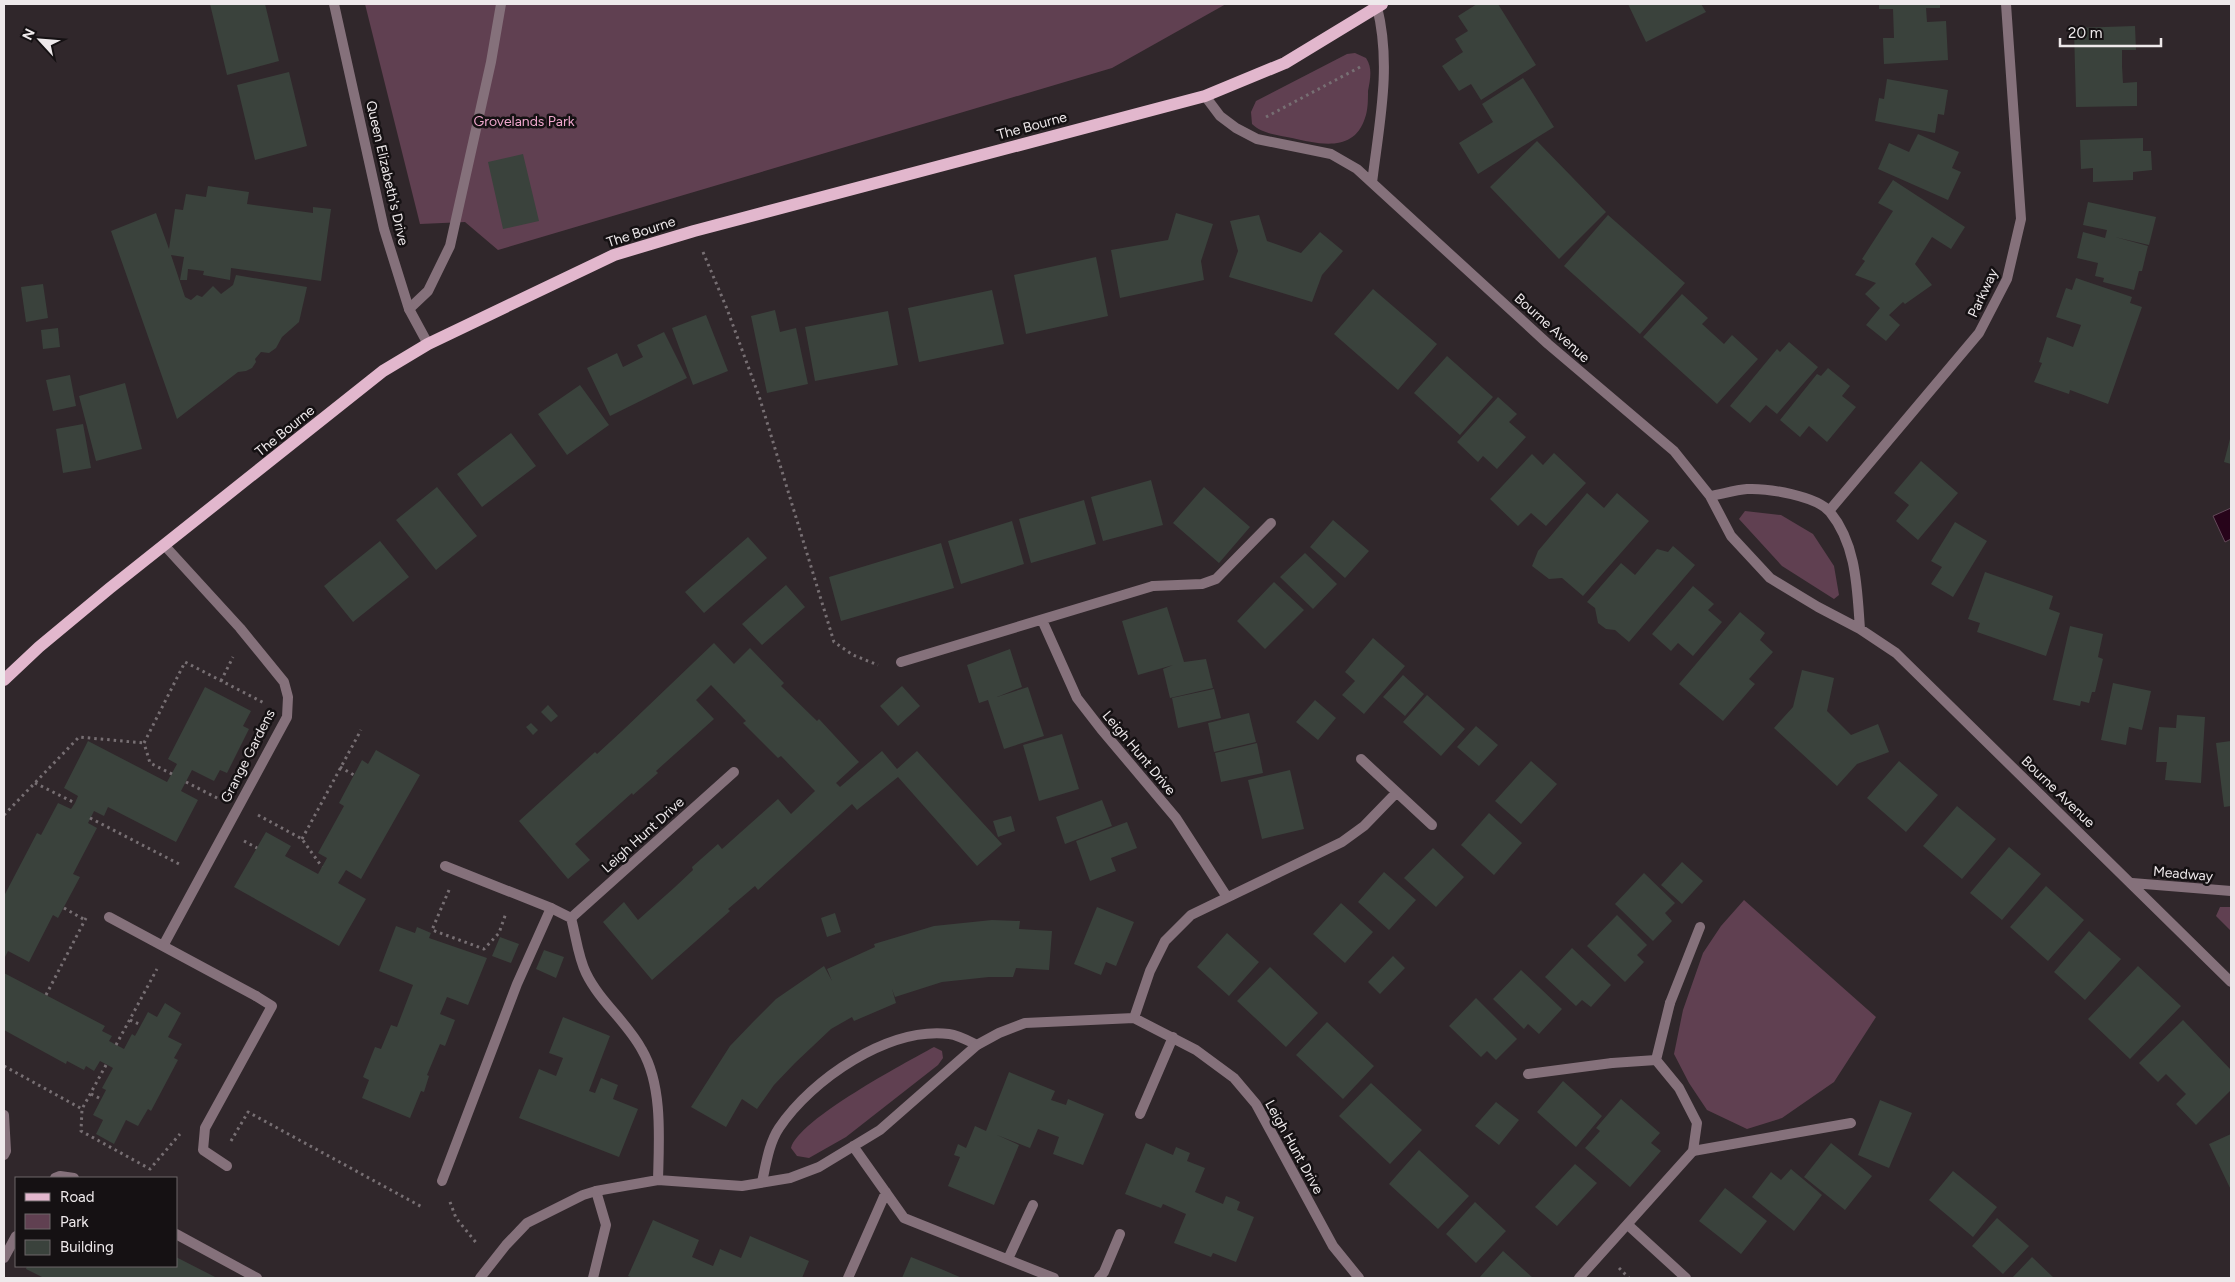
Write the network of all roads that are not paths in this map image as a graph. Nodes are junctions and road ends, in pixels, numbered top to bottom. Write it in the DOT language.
graph roads {
  1 [pos="334,4"];
  2 [pos="501,4"];
  3 [pos="2006,4"];
  4 [pos="1380,5"];
  5 [pos="1205,96"];
  6 [pos="1372,183"];
  7 [pos="409,309"];
  8 [pos="428,344"];
  9 [pos="1710,496"];
  10 [pos="1829,511"];
  11 [pos="1271,523"];
  12 [pos="165,546"];
  13 [pos="1042,620"];
  14 [pos="1860,629"];
  15 [pos="901,662"];
  16 [pos="4,680"];
  17 [pos="1361,759"];
  18 [pos="734,772"];
  19 [pos="1396,793"];
  20 [pos="1432,825"];
  21 [pos="445,866"];
  22 [pos="2132,883"];
  23 [pos="2231,891"];
  24 [pos="1227,897"];
  25 [pos="552,908"];
  26 [pos="110,917"];
  27 [pos="571,918"];
  28 [pos="1700,927"];
  29 [pos="165,947"];
  30 [pos="2231,982"];
  31 [pos="1134,1018"];
  32 [pos="1173,1038"];
  33 [pos="977,1045"];
  34 [pos="1656,1060"];
  35 [pos="1528,1074"];
  36 [pos="4,1114"];
  37 [pos="1140,1114"];
  38 [pos="1851,1123"];
  39 [pos="853,1146"];
  40 [pos="1693,1151"];
  41 [pos="4,1155"];
  42 [pos="223,1163"];
  43 [pos="658,1180"];
  44 [pos="442,1181"];
  45 [pos="762,1182"];
  46 [pos="596,1191"];
  47 [pos="886,1192"];
  48 [pos="1033,1205"];
  49 [pos="1628,1225"];
  50 [pos="1120,1234"];
  51 [pos="178,1235"];
  52 [pos="15,1238"];
  53 [pos="4,1258"];
  54 [pos="1008,1259"];
  55 [pos="1352,1276"];
  56 [pos="256,1278"];
  57 [pos="480,1278"];
  58 [pos="593,1278"];
  59 [pos="848,1278"];
  60 [pos="1054,1278"];
  61 [pos="1099,1278"];
  62 [pos="1579,1278"];
  63 [pos="1686,1278"];
  1 -- 7 [label="street, Queen Elizabeth's Drive"];
  2 -- 7 [label="street"];
  3 -- 10 [label="street, Parkway"];
  4 -- 5 [label="main road, The Bourne"];
  4 -- 6 [label="street"];
  5 -- 6 [label="street, Bourne Avenue"];
  5 -- 8 [label="main road, The Bourne"];
  6 -- 9 [label="street, Bourne Avenue"];
  7 -- 8 [label="street, Queen Elizabeth's Drive"];
  8 -- 12 [label="main road, The Bourne"];
  9 -- 10 [label="street"];
  9 -- 14 [label="street, Bourne Avenue"];
  10 -- 14 [label="street"];
  11 -- 13 [label="street"];
  12 -- 16 [label="main road, The Bourne"];
  12 -- 29 [label="street, Grange Gardens"];
  13 -- 15 [label="street"];
  13 -- 24 [label="street, Leigh Hunt Drive"];
  14 -- 22 [label="street, Bourne Avenue"];
  17 -- 19 [label="street"];
  18 -- 27 [label="street, Leigh Hunt Drive"];
  19 -- 20 [label="street"];
  19 -- 24 [label="street"];
  21 -- 25 [label="street"];
  22 -- 23 [label="street, Meadway"];
  22 -- 30 [label="street, Bourne Avenue"];
  24 -- 31 [label="street"];
  25 -- 27 [label="street"];
  25 -- 44 [label="street"];
  26 -- 29 [label="street"];
  27 -- 43 [label="street"];
  28 -- 34 [label="street"];
  29 -- 42 [label="street"];
  31 -- 32 [label="street, Leigh Hunt Drive"];
  31 -- 33 [label="street, Leigh Hunt Drive"];
  32 -- 37 [label="street"];
  32 -- 55 [label="street, Leigh Hunt Drive"];
  33 -- 39 [label="street, Leigh Hunt Drive"];
  33 -- 45 [label="street"];
  34 -- 35 [label="street"];
  34 -- 40 [label="street"];
  36 -- 41 [label="street"];
  38 -- 40 [label="street"];
  39 -- 45 [label="street, Leigh Hunt Drive"];
  39 -- 47 [label="street"];
  40 -- 49 [label="street"];
  43 -- 45 [label="street, Leigh Hunt Drive"];
  43 -- 46 [label="street, Leigh Hunt Drive"];
  46 -- 57 [label="street, Leigh Hunt Drive"];
  46 -- 58 [label="street"];
  47 -- 54 [label="street"];
  47 -- 59 [label="street"];
  48 -- 54 [label="street"];
  49 -- 62 [label="street"];
  49 -- 63 [label="street"];
  50 -- 61 [label="street"];
  51 -- 56 [label="street"];
  52 -- 53 [label="street"];
  54 -- 60 [label="street"];
}
